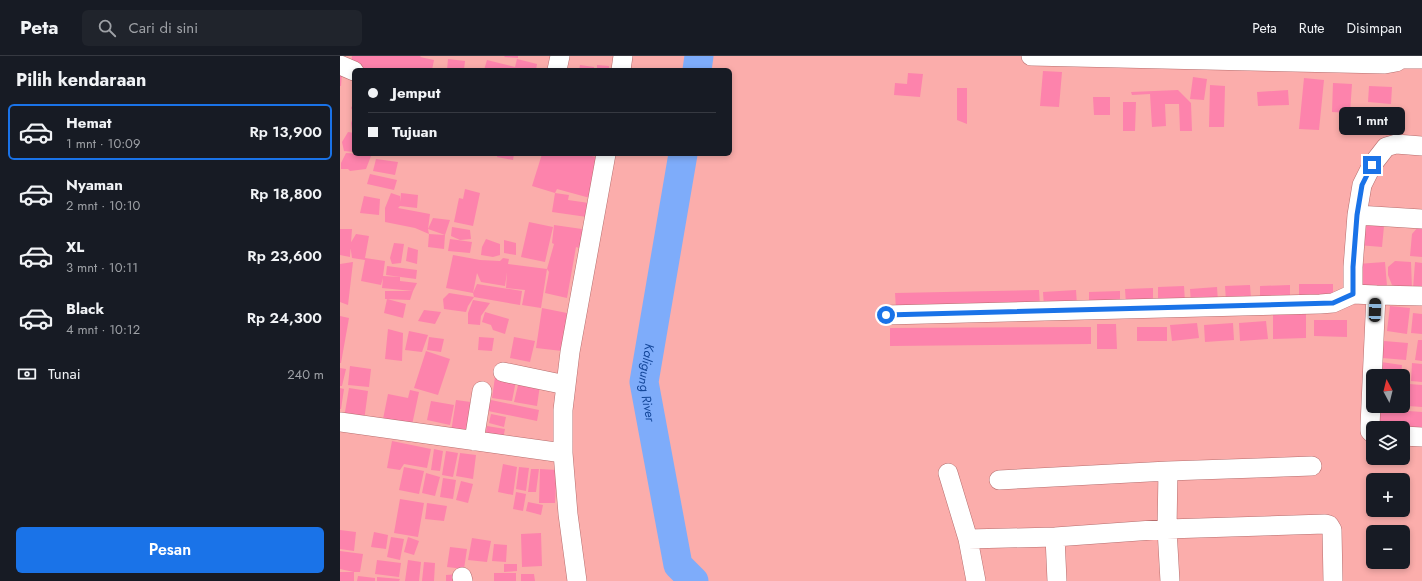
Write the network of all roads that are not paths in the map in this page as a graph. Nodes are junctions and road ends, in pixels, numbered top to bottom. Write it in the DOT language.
graph roads {
  1 [pos="560,56"];
  2 [pos="623,56"];
  3 [pos="1031,56"];
  4 [pos="1119,57"];
  5 [pos="1401,57"];
  6 [pos="1422,59"];
  7 [pos="340,65"];
  8 [pos="557,68"];
  9 [pos="621,68"];
  10 [pos="352,70"];
  11 [pos="1422,146"];
  12 [pos="606,156"];
  13 [pos="1357,215"];
  14 [pos="1422,219"];
  15 [pos="1353,294"];
  16 [pos="1376,295"];
  17 [pos="1422,296"];
  18 [pos="886,315"];
  19 [pos="503,372"];
  20 [pos="566,385"];
  21 [pos="482,391"];
  22 [pos="1370,421"];
  23 [pos="340,424"];
  24 [pos="1410,436"];
  25 [pos="1422,437"];
  26 [pos="474,441"];
  27 [pos="563,453"];
  28 [pos="1312,466"];
  29 [pos="1168,471"];
  30 [pos="948,473"];
  31 [pos="999,480"];
  32 [pos="1167,529"];
  33 [pos="1055,537"];
  34 [pos="968,539"];
  35 [pos="577,581"];
  36 [pos="976,581"];
  37 [pos="1057,581"];
  38 [pos="1170,581"];
  39 [pos="1333,581"];
  1 -- 8 [label="street"];
  2 -- 9 [label="street"];
  3 -- 4 [label="street"];
  4 -- 5 [label="street"];
  5 -- 6 [label="street"];
  7 -- 10 [label="street"];
  11 -- 13 [label="street"];
  12 -- 20 [label="street"];
  13 -- 14 [label="street"];
  13 -- 15 [label="street"];
  15 -- 16 [label="street"];
  15 -- 18 [label="street"];
  16 -- 17 [label="street"];
  16 -- 22 [label="street"];
  19 -- 20 [label="street"];
  20 -- 27 [label="street"];
  21 -- 26 [label="street"];
  23 -- 26 [label="street"];
  24 -- 25 [label="street"];
  26 -- 27 [label="street"];
  27 -- 35 [label="street"];
  28 -- 29 [label="street"];
  29 -- 31 [label="street"];
  29 -- 32 [label="street"];
  30 -- 34 [label="street"];
  32 -- 33 [label="street"];
  32 -- 38 [label="street"];
  32 -- 39 [label="street"];
  33 -- 34 [label="street"];
  33 -- 37 [label="street"];
  34 -- 36 [label="street"];
}
